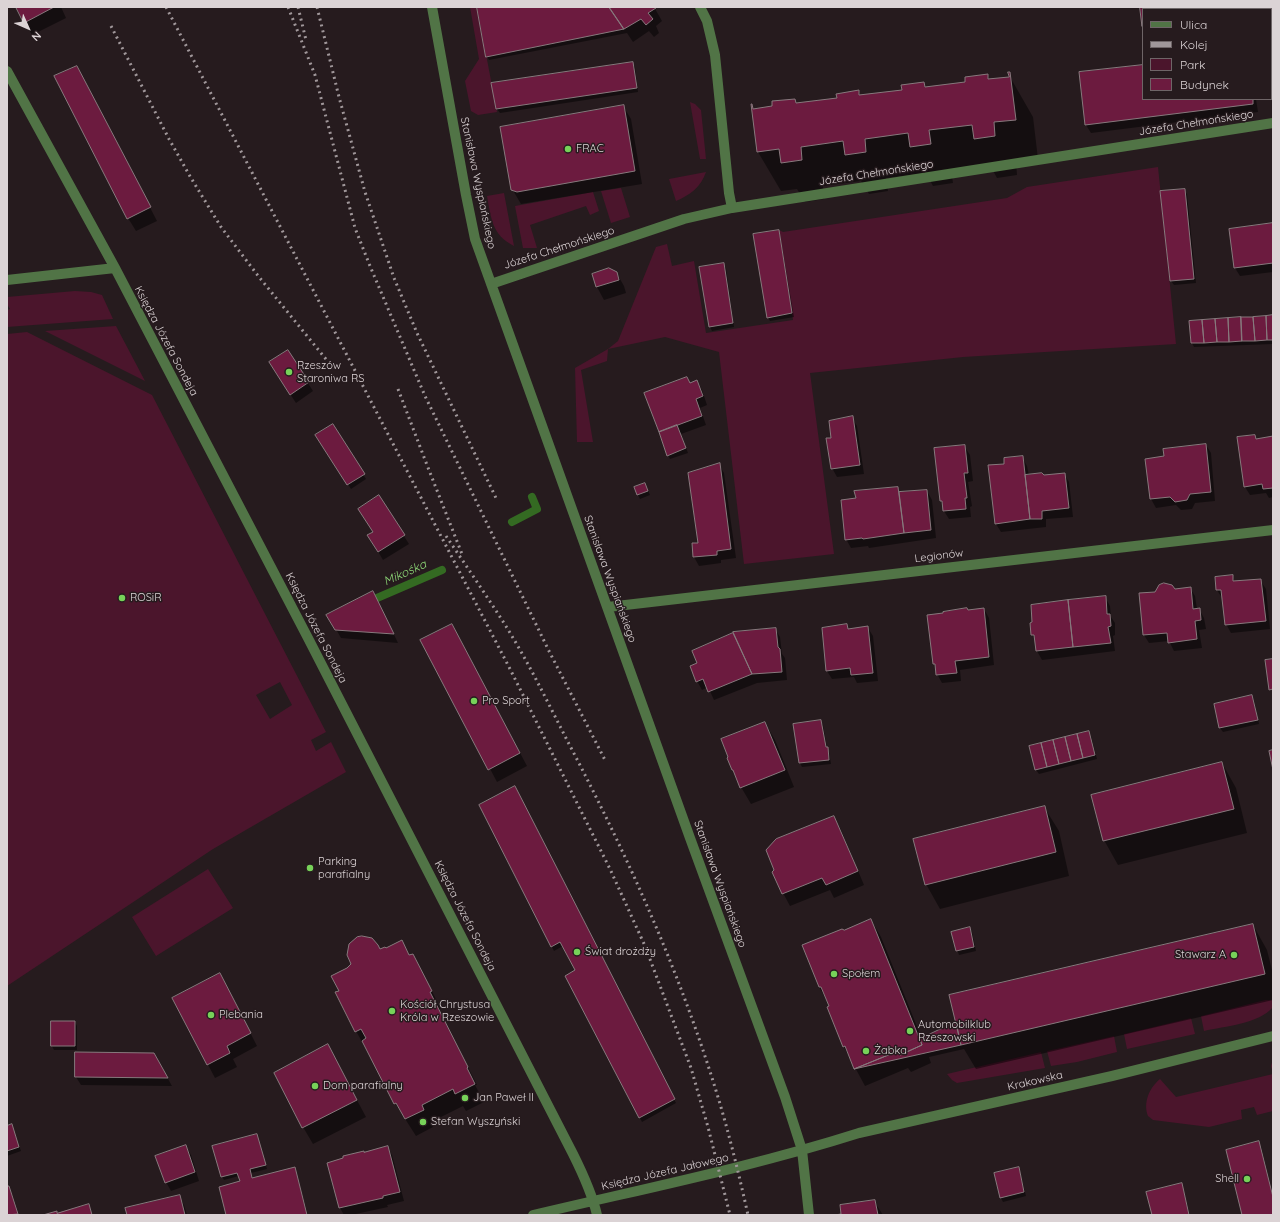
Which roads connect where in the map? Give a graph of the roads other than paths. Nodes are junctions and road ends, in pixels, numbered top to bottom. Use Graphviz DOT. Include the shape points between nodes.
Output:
graph roads {
  1 [pos="432,7"];
  2 [pos="700,7"];
  3 [pos="7,72"];
  4 [pos="1273,123"];
  5 [pos="732,208"];
  6 [pos="115,268"];
  7 [pos="7,280"];
  8 [pos="491,284"];
  9 [pos="1273,530"];
  10 [pos="608,607"];
  11 [pos="1273,1036"];
  12 [pos="802,1150"];
  13 [pos="593,1201"];
  14 [pos="533,1215"];
  15 [pos="597,1215"];
  16 [pos="809,1215"];
  1 -- 8 [label="street, Stanisława Wyspiańskiego" via="473,231"];
  2 -- 5 [label="street" via="707,21 715,55"];
  3 -- 6 [label="street, Księdza Józefa Sondeja"];
  4 -- 5 [label="street, Józefa Chełmońskiego"];
  5 -- 8 [label="street, Józefa Chełmońskiego" via="684,220"];
  6 -- 7 [label="street"];
  6 -- 13 [label="street, Księdza Józefa Sondeja" via="573,1154"];
  8 -- 10 [label="street, Stanisława Wyspiańskiego"];
  9 -- 10 [label="street, Legionów"];
  10 -- 12 [label="street, Stanisława Wyspiańskiego"];
  11 -- 12 [label="street, Krakowska" via="859,1133"];
  12 -- 13 [label="street, Księdza Józefa Jałowego"];
  12 -- 16 [label="street, Stanisława Wyspiańskiego"];
  13 -- 14 [label="street, Księdza Józefa Jałowego"];
  13 -- 15 [label="street, Księdza Józefa Sondeja"];
}
